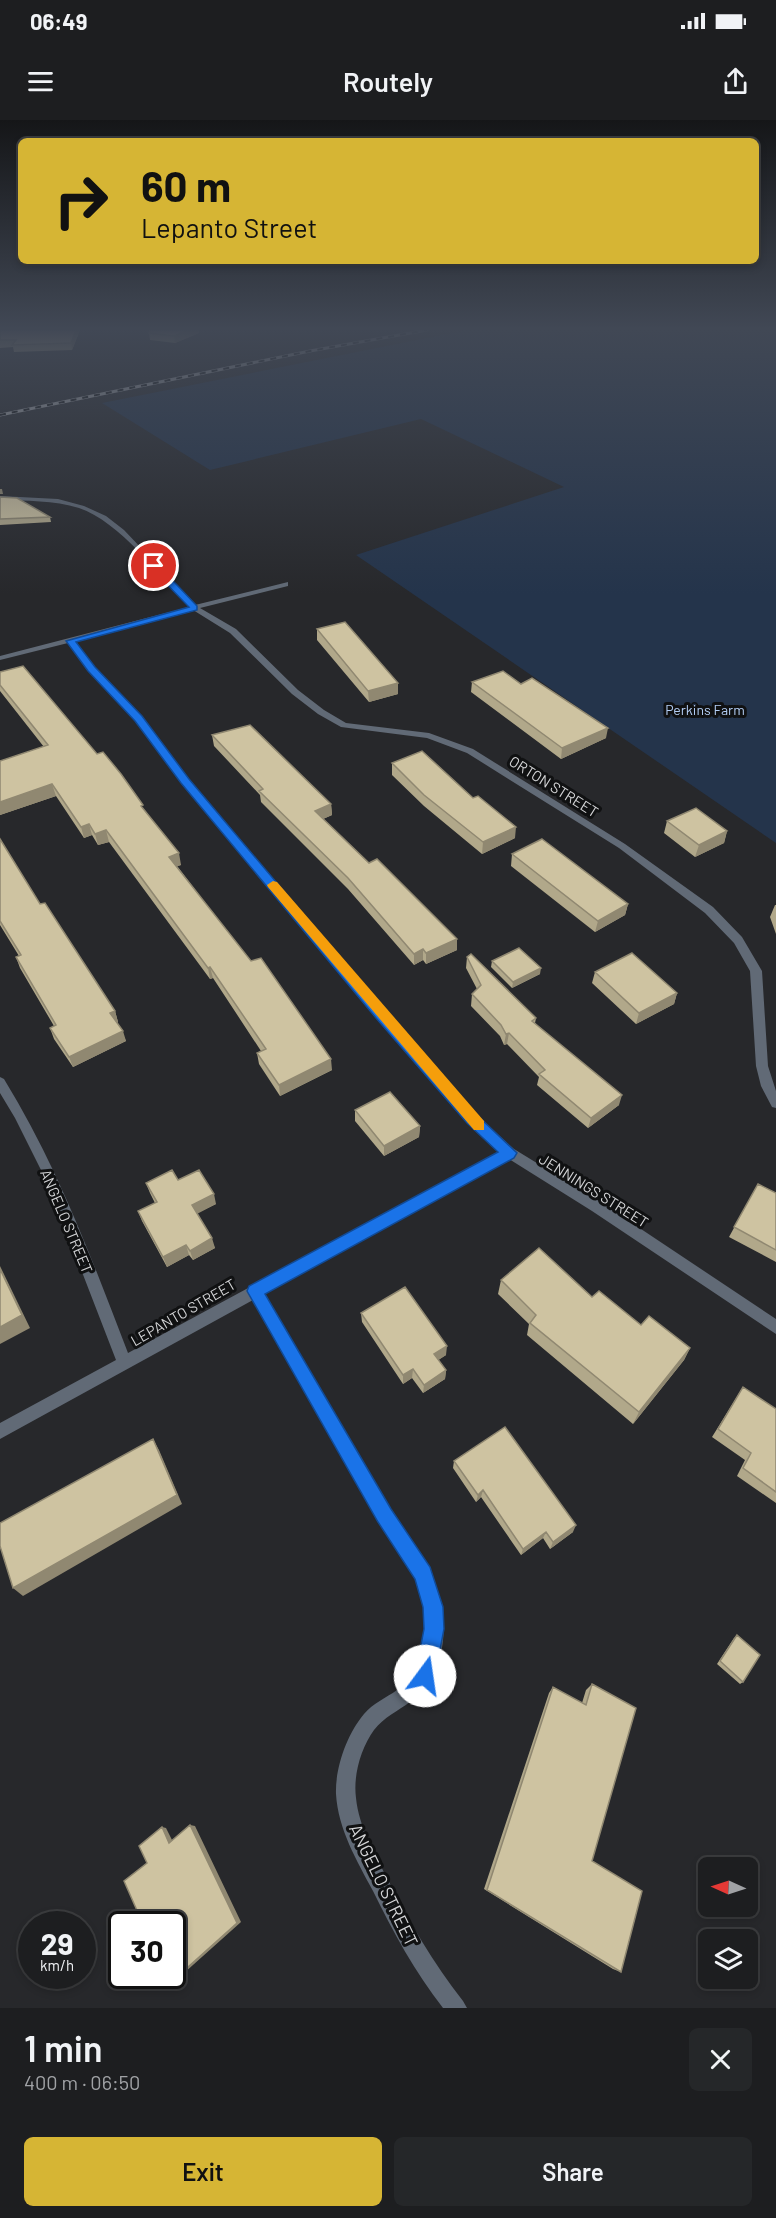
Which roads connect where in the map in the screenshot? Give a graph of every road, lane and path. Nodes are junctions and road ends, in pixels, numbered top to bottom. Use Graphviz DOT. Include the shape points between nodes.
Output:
graph roads {
  1 [pos="0,498"];
  2 [pos="285,584"];
  3 [pos="194,608"];
  4 [pos="71,641"];
  5 [pos="0,658"];
  6 [pos="0,1082"];
  7 [pos="776,1103"];
  8 [pos="509,1153"];
  9 [pos="255,1291"];
  10 [pos="776,1327"];
  11 [pos="125,1364"];
  12 [pos="0,1431"];
  13 [pos="456,2008"];
  1 -- 3 [label="street, ORTON STREET" via="58,501 104,517"];
  2 -- 3 [label="street"];
  3 -- 4 [label="street"];
  3 -- 7 [label="street, ORTON STREET" via="233,631 295,692 332,719 357,728 429,735 470,751 622,846 709,910 738,940 756,971 762,1066"];
  4 -- 5 [label="street"];
  4 -- 8 [label="street, JENNINGS STREET" via="381,1014 472,1119"];
  6 -- 11 [label="street, ANGELO STREET" via="47,1172"];
  8 -- 9 [label="street, LEPANTO STREET"];
  8 -- 10 [label="street, JENNINGS STREET"];
  9 -- 11 [label="street, LEPANTO STREET"];
  9 -- 13 [label="street, ANGELO STREET" via="384,1516 423,1574 433,1607 433,1638 425,1676 368,1723 349,1770 346,1795 353,1827 405,1934 429,1975"];
  11 -- 12 [label="street, LEPANTO STREET"];
}
